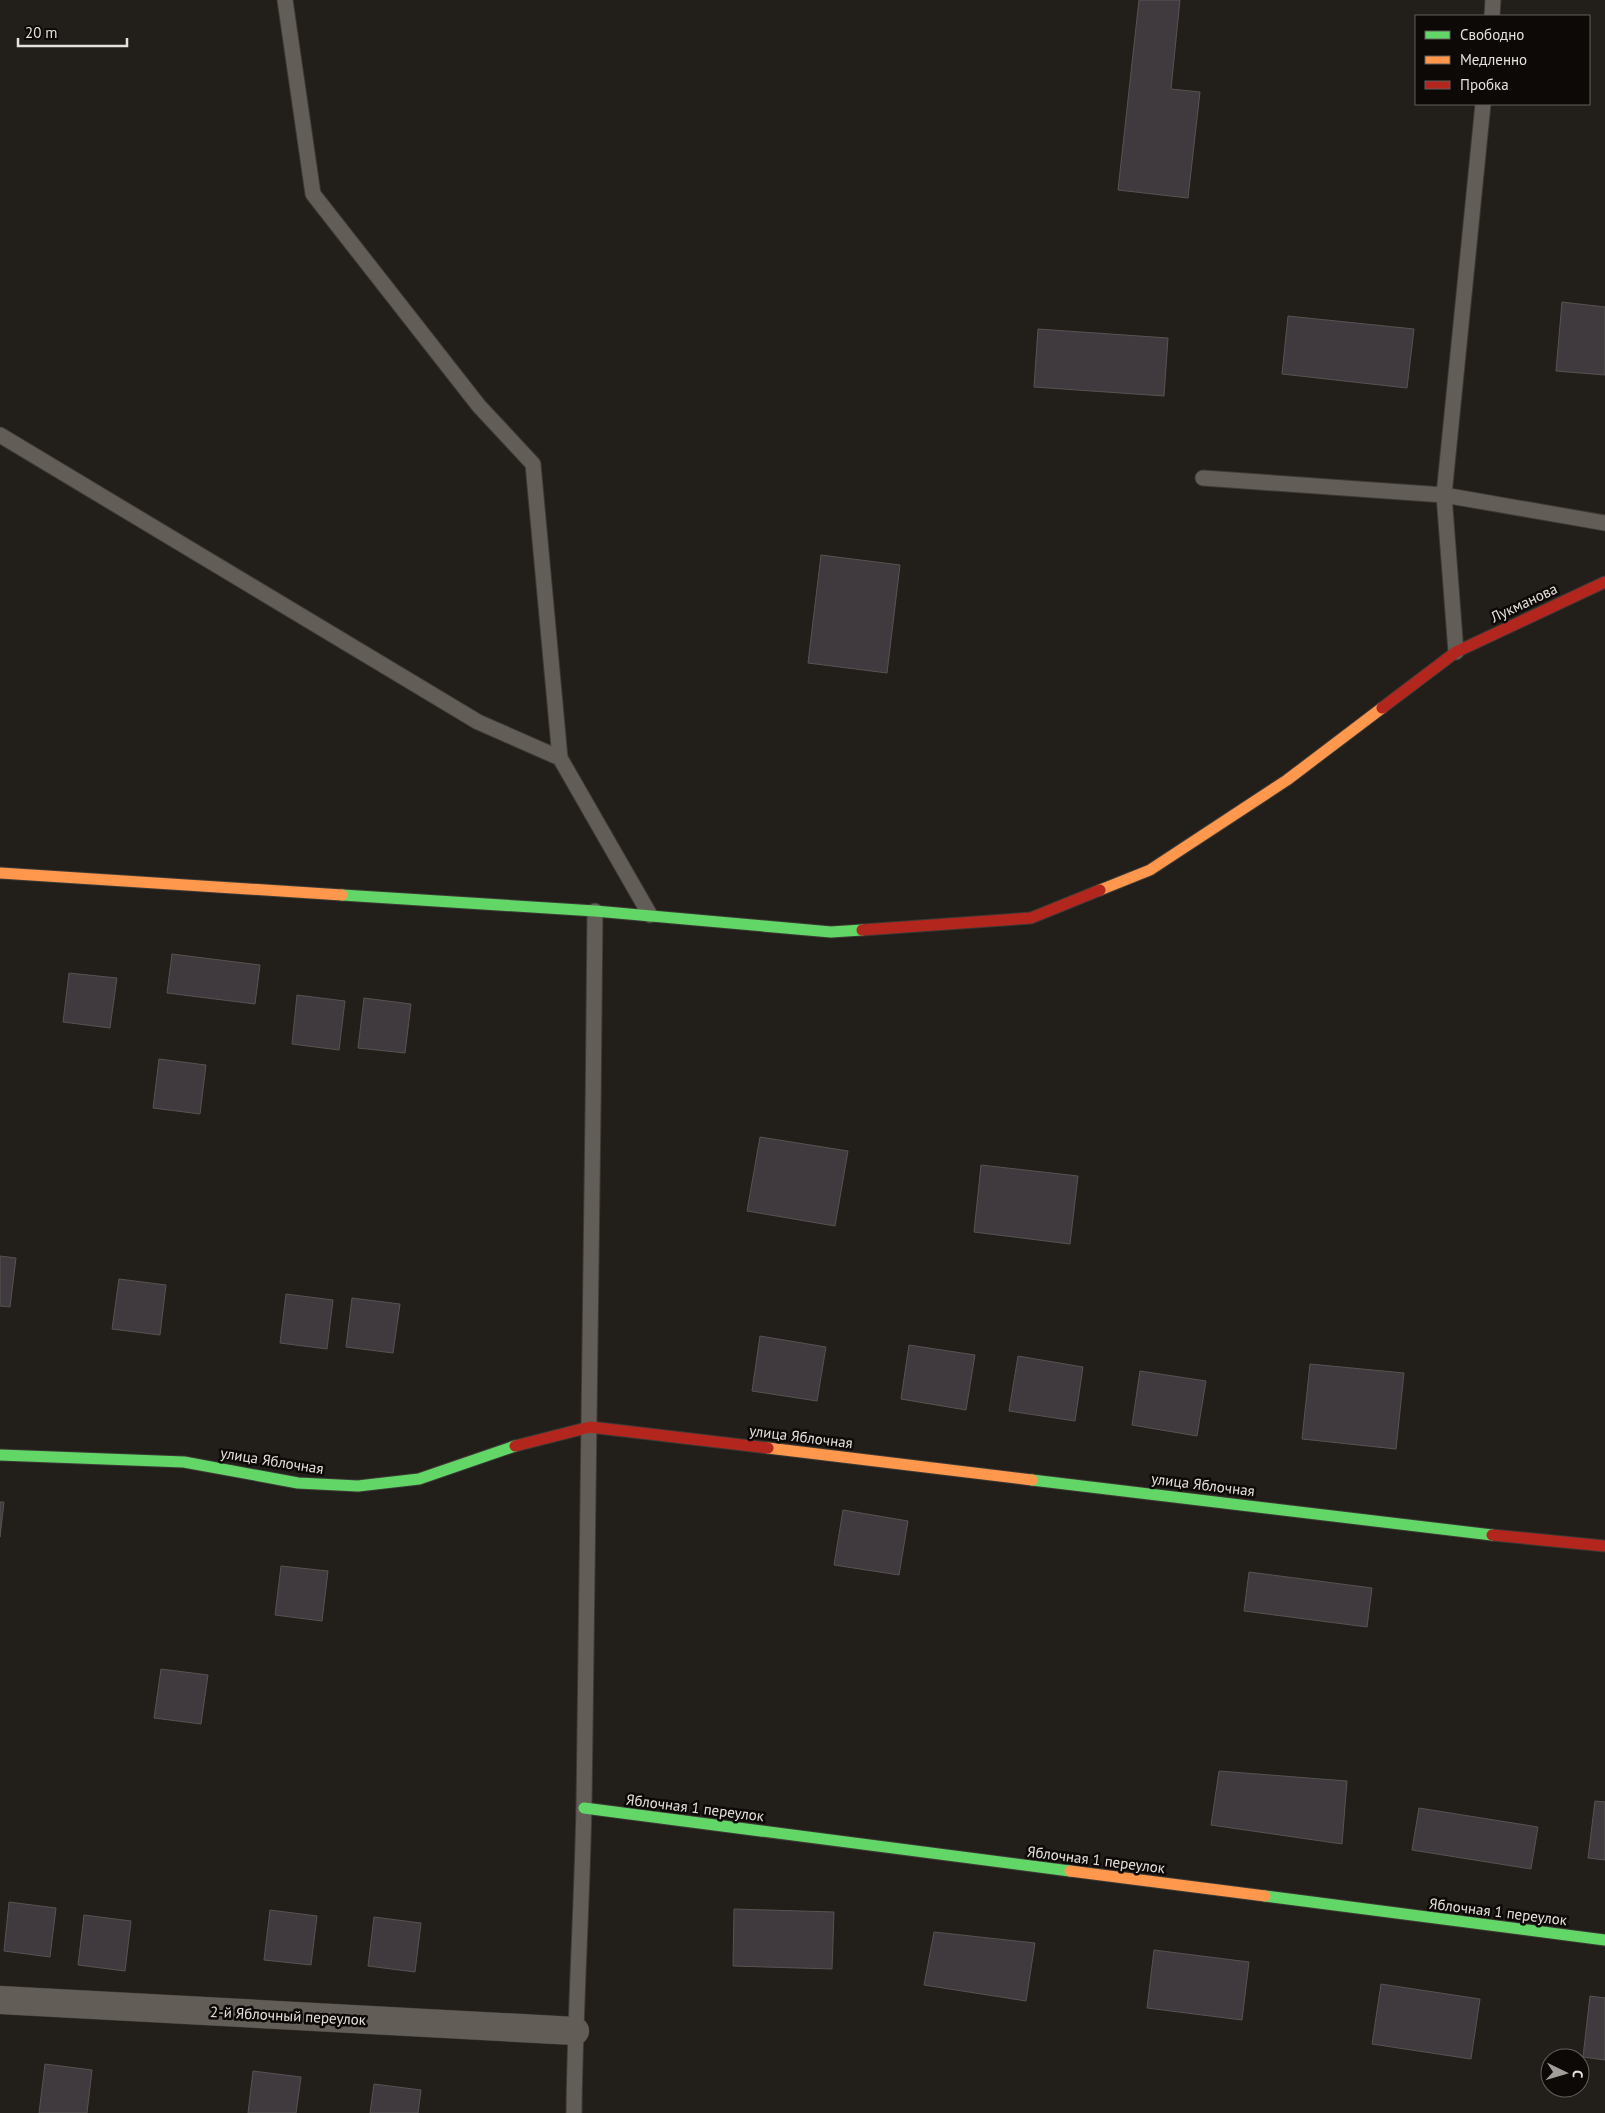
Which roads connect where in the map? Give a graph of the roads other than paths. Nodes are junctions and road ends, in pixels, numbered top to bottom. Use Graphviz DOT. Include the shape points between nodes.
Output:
graph roads {
  1 [pos="285,0"];
  2 [pos="1493,0"];
  3 [pos="1492,15"];
  4 [pos="1483,105"];
  5 [pos="0,435"];
  6 [pos="1203,478"];
  7 [pos="1444,495"];
  8 [pos="1605,523"];
  9 [pos="1605,582"];
  10 [pos="1456,652"];
  11 [pos="560,758"];
  12 [pos="0,873"];
  13 [pos="595,910"];
  14 [pos="650,915"];
  15 [pos="590,1427"];
  16 [pos="0,1455"];
  17 [pos="1605,1546"];
  18 [pos="584,1808"];
  19 [pos="1605,1940"];
  20 [pos="0,2000"];
  21 [pos="575,2031"];
  22 [pos="574,2113"];
  1 -- 11 [label="lane" via="312,194 479,406 534,464"];
  2 -- 3 [label="lane"];
  4 -- 7 [label="lane"];
  5 -- 11 [label="lane" via="478,722"];
  6 -- 7 [label="lane"];
  7 -- 8 [label="lane"];
  7 -- 10 [label="lane"];
  9 -- 10 [label="street, Лукманова"];
  10 -- 14 [label="street, Лукманова" via="1287,780 1150,870 1031,918 831,932"];
  11 -- 14 [label="lane"];
  12 -- 13 [label="street, Лукманова"];
  13 -- 14 [label="street, Лукманова"];
  13 -- 15 [label="lane"];
  15 -- 16 [label="street, улица Яблочная" via="505,1448 419,1479 358,1486 298,1483 184,1462"];
  15 -- 17 [label="street, улица Яблочная"];
  15 -- 18 [label="lane"];
  18 -- 19 [label="street, Яблочная 1 переулок"];
  18 -- 21 [label="lane"];
  20 -- 21 [label="street, 2-й Яблочный переулок"];
  21 -- 22 [label="lane"];
}
